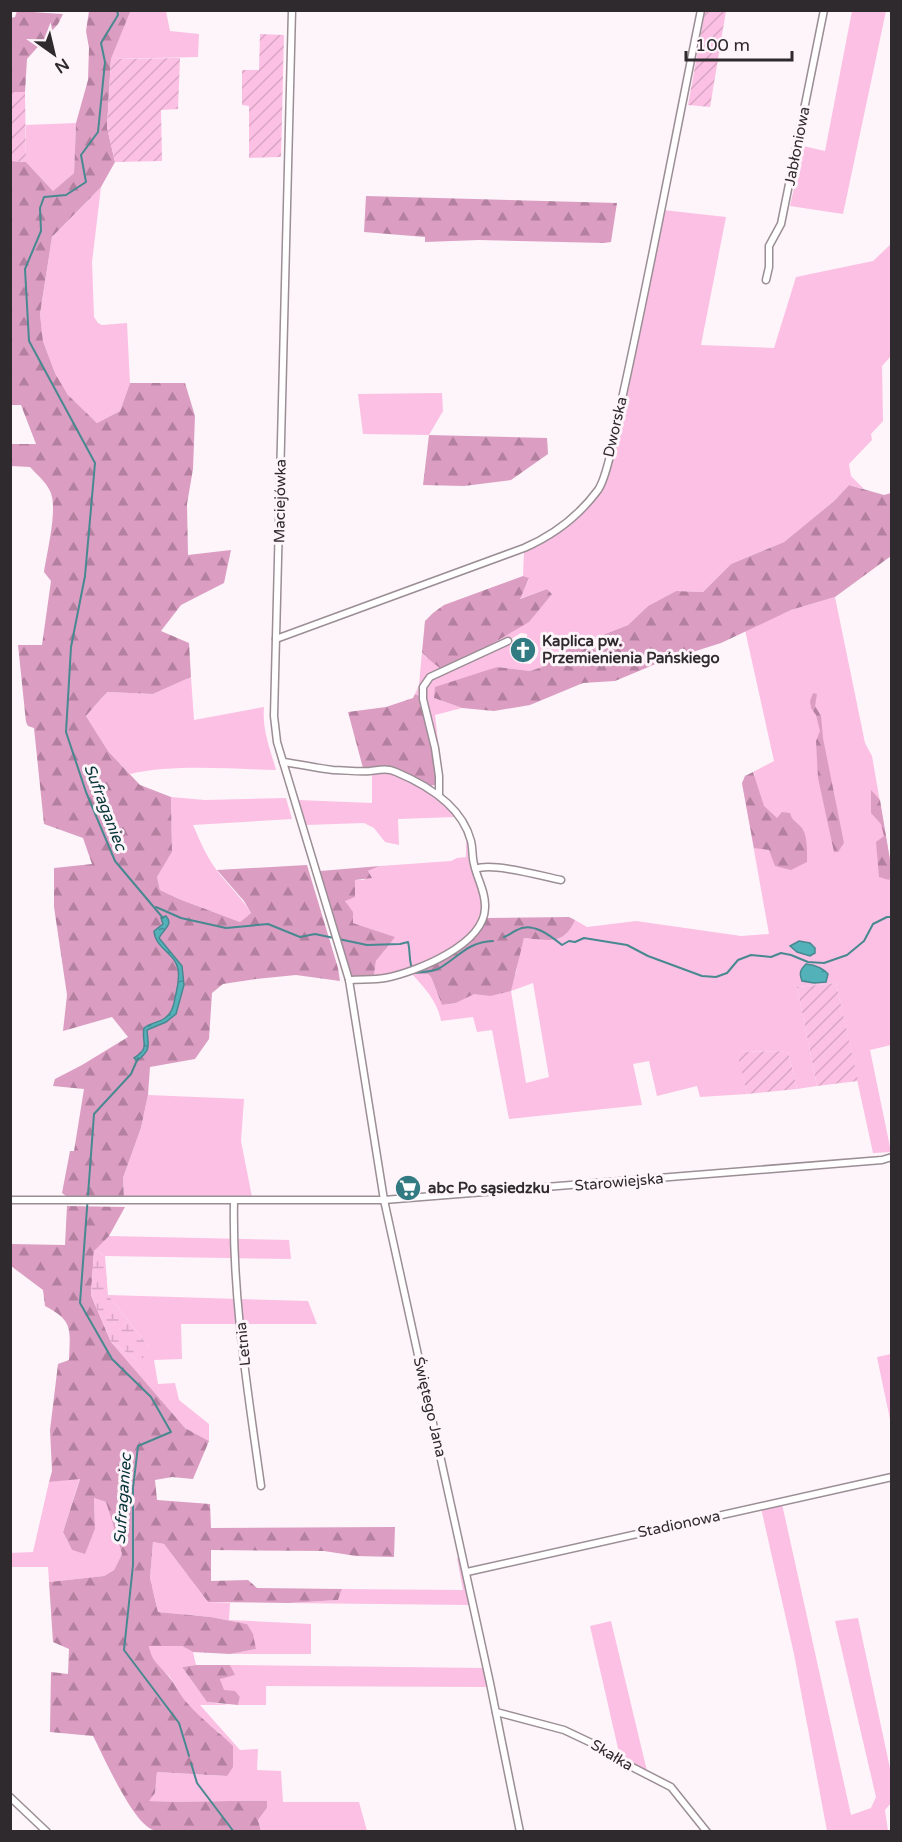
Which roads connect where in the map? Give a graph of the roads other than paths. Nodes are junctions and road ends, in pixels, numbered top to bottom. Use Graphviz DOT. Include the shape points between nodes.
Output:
graph roads {
  1 [pos="292,10"];
  2 [pos="701,10"];
  3 [pos="824,10"];
  4 [pos="766,280"];
  5 [pos="276,639"];
  6 [pos="507,641"];
  7 [pos="283,762"];
  8 [pos="439,795"];
  9 [pos="476,869"];
  10 [pos="561,880"];
  11 [pos="349,980"];
  12 [pos="891,1157"];
  13 [pos="10,1200"];
  14 [pos="384,1200"];
  15 [pos="234,1201"];
  16 [pos="891,1477"];
  17 [pos="261,1486"];
  18 [pos="467,1572"];
  19 [pos="496,1712"];
  20 [pos="10,1797"];
  21 [pos="47,1832"];
  22 [pos="520,1832"];
  23 [pos="707,1832"];
  1 -- 5 [label="street, Maciejówka"];
  2 -- 5 [label="street, Dworska" via="643,304 598,489 569,522 546,538"];
  3 -- 4 [label="street, Jabłoniowa" via="781,224 770,246"];
  5 -- 7 [label="street, Maciejówka" via="274,716"];
  6 -- 8 [label="street" via="430,677 423,687"];
  7 -- 8 [label="street" via="330,769 383,768"];
  7 -- 11 [label="street, Maciejówka"];
  8 -- 9 [label="street" via="465,828"];
  9 -- 10 [label="street" via="494,867"];
  9 -- 11 [label="street" via="485,910 469,939 412,970 384,978"];
  11 -- 14 [label="street, Świętego Jana"];
  12 -- 14 [label="street, Starowiejska"];
  13 -- 15 [label="street, Starowiejska"];
  14 -- 15 [label="street, Starowiejska"];
  14 -- 18 [label="street, Świętego Jana"];
  15 -- 17 [label="street, Letnia" via="235,1271"];
  16 -- 18 [label="street, Stadionowa"];
  18 -- 19 [label="street, Świętego Jana"];
  19 -- 22 [label="street, Świętego Jana"];
  19 -- 23 [label="street, Skałka" via="564,1730 671,1787"];
  20 -- 21 [label="street"];
}
